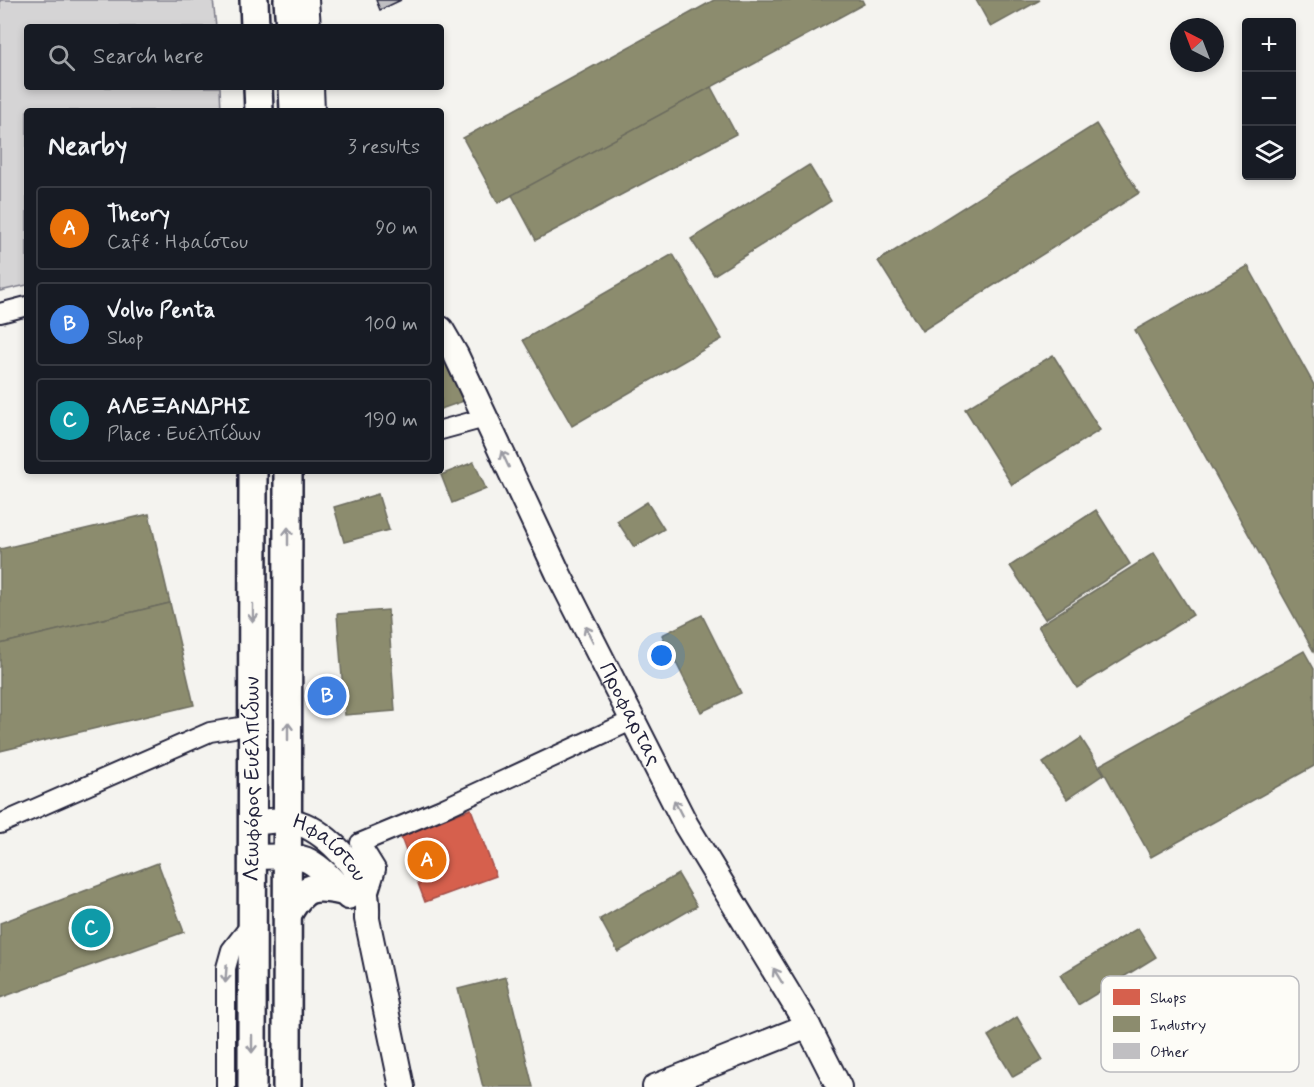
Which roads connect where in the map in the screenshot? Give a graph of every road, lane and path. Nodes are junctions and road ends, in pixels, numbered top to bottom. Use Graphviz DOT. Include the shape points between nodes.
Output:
graph roads {
  1 [pos="254,0"];
  2 [pos="288,0"];
  3 [pos="309,0"];
  4 [pos="255,24"];
  5 [pos="290,24"];
  6 [pos="311,24"];
  7 [pos="258,90"];
  8 [pos="293,90"];
  9 [pos="314,90"];
  10 [pos="259,108"];
  11 [pos="294,108"];
  12 [pos="315,108"];
  13 [pos="24,307"];
  14 [pos="0,313"];
  15 [pos="444,334"];
  16 [pos="485,418"];
  17 [pos="444,429"];
  18 [pos="253,474"];
  19 [pos="291,474"];
  20 [pos="633,720"];
  21 [pos="252,725"];
  22 [pos="288,820"];
  23 [pos="252,823"];
  24 [pos="0,824"];
  25 [pos="286,856"];
  26 [pos="252,857"];
  27 [pos="359,903"];
  28 [pos="287,915"];
  29 [pos="252,923"];
  30 [pos="808,1026"];
  31 [pos="287,1050"];
  32 [pos="226,1087"];
  33 [pos="252,1087"];
  34 [pos="287,1087"];
  35 [pos="302,1087"];
  36 [pos="402,1087"];
  37 [pos="655,1087"];
  38 [pos="838,1087"];
  1 -- 4 [label="main road"];
  2 -- 5 [label="main road"];
  3 -- 6 [label="street"];
  7 -- 10 [label="main road"];
  8 -- 11 [label="main road"];
  9 -- 12 [label="street"];
  13 -- 14 [label="street"];
  15 -- 16 [label="street, Προφαρτας"];
  16 -- 17 [label="street"];
  20 -- 16 [label="street, Προφαρτας, one-way"];
  18 -- 21 [label="main road, Λεωφόρος Ευελπίδων, one-way"];
  22 -- 19 [label="main road, Λεωφόρος Ευελπίδων, one-way"];
  20 -- 27 [label="street" via="360,843 376,869"];
  30 -- 20 [label="street, Προφαρτας, one-way" via="686,825"];
  21 -- 23 [label="main road, Λεωφόρος Ευελπίδων"];
  21 -- 24 [label="street" via="210,732"];
  22 -- 23 [label="street, Ηφαίστου"];
  22 -- 25 [label="main road, Λεωφόρος Ευελπίδων"];
  22 -- 27 [label="street, Ηφαίστου" via="310,827 348,861 364,886"];
  23 -- 26 [label="main road, Λεωφόρος Ευελπίδων"];
  25 -- 26 [label="street, Ηφαίστου"];
  25 -- 27 [label="street, Ηφαίστου" via="308,860"];
  25 -- 28 [label="main road, Λεωφόρος Ευελπίδων"];
  26 -- 29 [label="main road, Λεωφόρος Ευελπίδων"];
  27 -- 28 [label="main road" via="325,887 316,888 305,891"];
  27 -- 36 [label="street, Ηφαίστου"];
  28 -- 31 [label="main road, Λεωφόρος Ευελπίδων"];
  29 -- 32 [label="street, one-way" via="231,950 226,968"];
  29 -- 33 [label="main road, Λεωφόρος Ευελπίδων, one-way"];
  30 -- 37 [label="street"];
  30 -- 38 [label="street, Προφαρτας"];
  31 -- 34 [label="main road, Λεωφόρος Ευελπίδων"];
  31 -- 35 [label="street"];
}
